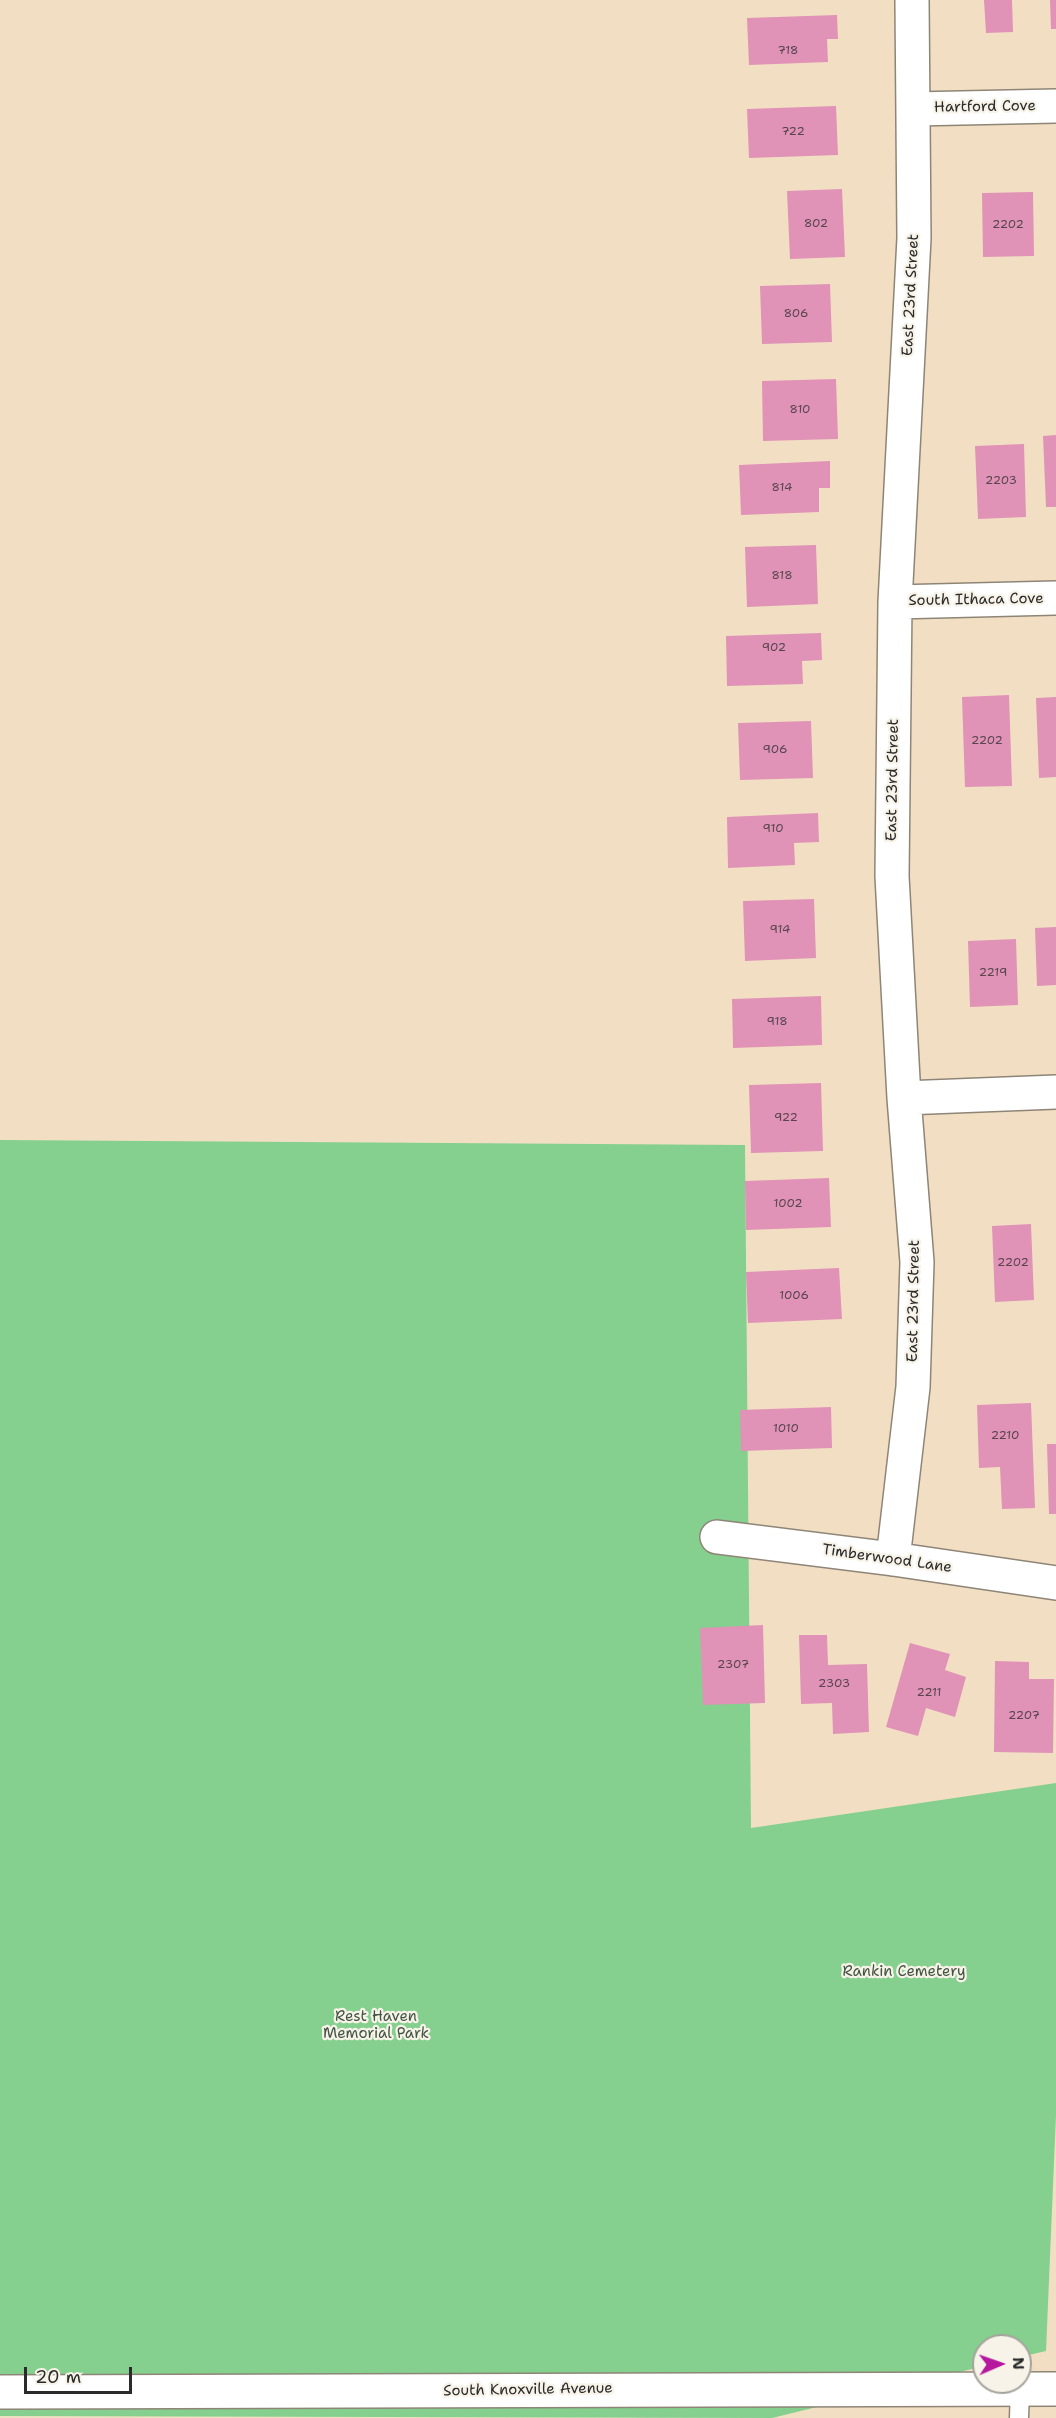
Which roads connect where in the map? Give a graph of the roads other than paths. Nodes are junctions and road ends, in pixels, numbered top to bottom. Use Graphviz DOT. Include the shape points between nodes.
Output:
graph roads {
  1 [pos="912,0"];
  2 [pos="1056,106"];
  3 [pos="914,109"];
  4 [pos="1056,598"];
  5 [pos="896,602"];
  6 [pos="1056,1092"];
  7 [pos="904,1098"];
  8 [pos="717,1537"];
  9 [pos="893,1559"];
  10 [pos="1056,1583"];
  11 [pos="1056,2389"];
  12 [pos="0,2392"];
  13 [pos="1020,2403"];
  1 -- 3 [label="street, East 23rd Street"];
  2 -- 3 [label="street, Hartford Cove"];
  3 -- 5 [label="street, East 23rd Street" via="914,238"];
  4 -- 5 [label="street, South Ithaca Cove"];
  5 -- 7 [label="street, East 23rd Street" via="892,876"];
  6 -- 7 [label="street"];
  7 -- 9 [label="street, East 23rd Street" via="917,1262 913,1387"];
  8 -- 9 [label="street, Timberwood Lane"];
  9 -- 10 [label="street, Timberwood Lane"];
  11 -- 13 [label="street, South Knoxville Avenue"];
  12 -- 13 [label="street, South Knoxville Avenue"];
}
